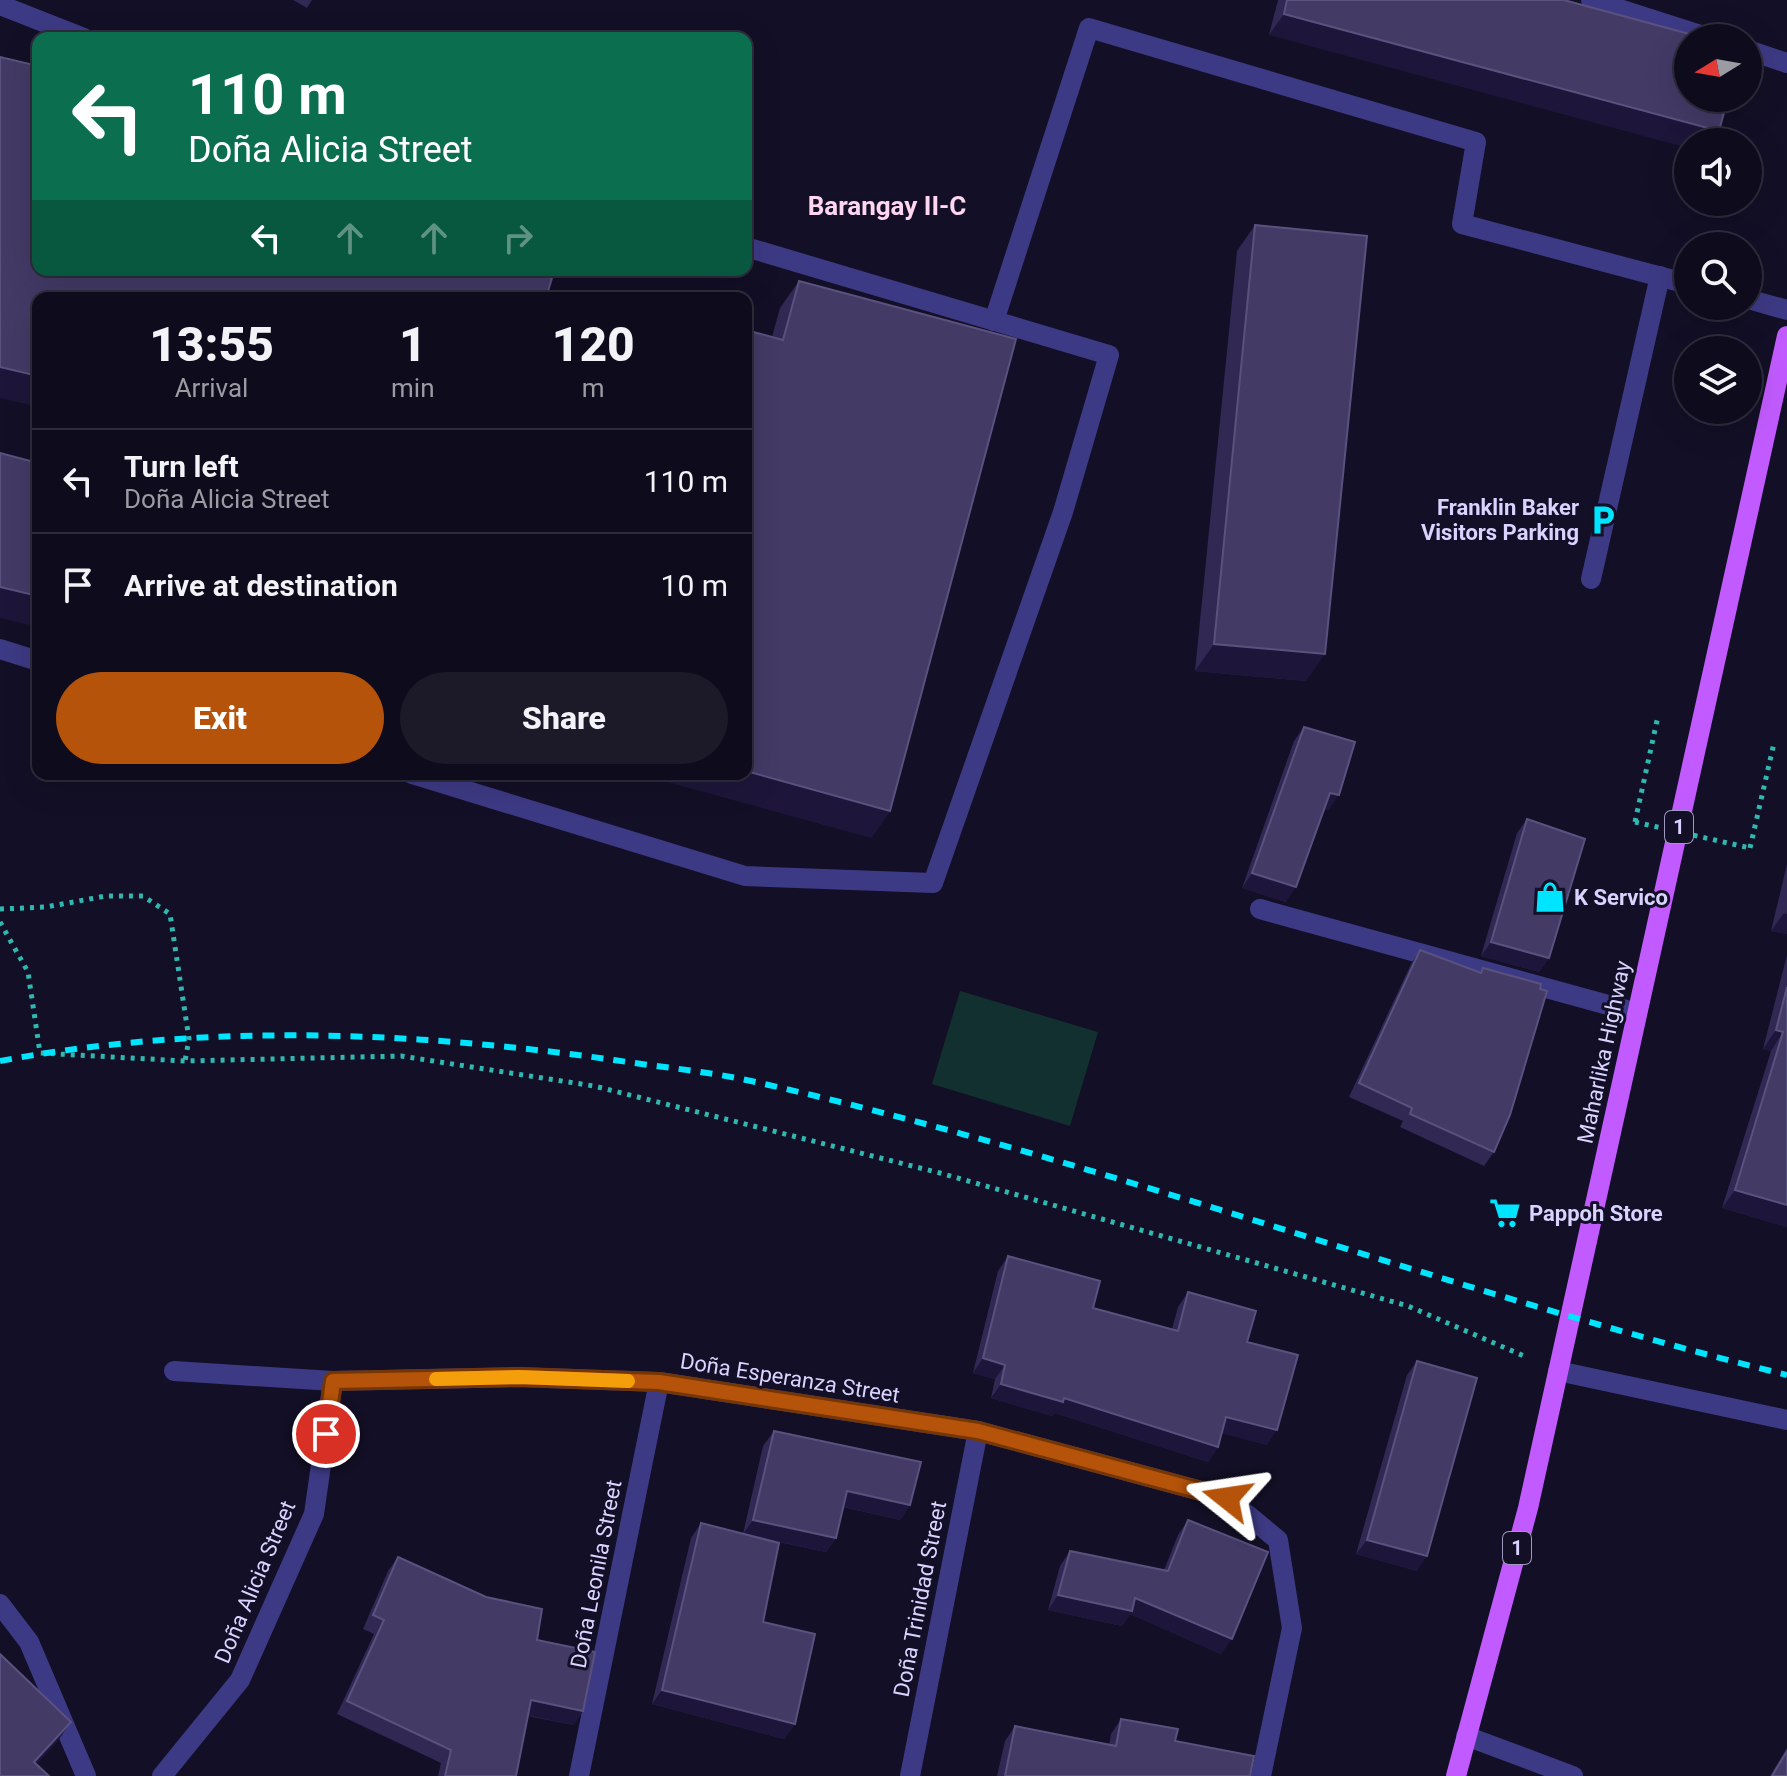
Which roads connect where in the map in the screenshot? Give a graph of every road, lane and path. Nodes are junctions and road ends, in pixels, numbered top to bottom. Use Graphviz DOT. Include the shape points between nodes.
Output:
graph roads {
  1 [pos="1591,0"];
  2 [pos="0,5"];
  3 [pos="1674,27"];
  4 [pos="69,32"];
  5 [pos="1762,55"];
  6 [pos="1787,63"];
  7 [pos="752,249"];
  8 [pos="1660,276"];
  9 [pos="1674,280"];
  10 [pos="1762,303"];
  11 [pos="1787,310"];
  12 [pos="994,321"];
  13 [pos="1787,336"];
  14 [pos="1591,579"];
  15 [pos="0,649"];
  16 [pos="32,659"];
  17 [pos="1658,716"];
  18 [pos="1774,743"];
  19 [pos="432,780"];
  20 [pos="0,909"];
  21 [pos="1260,909"];
  22 [pos="0,922"];
  23 [pos="1637,1013"];
  24 [pos="185,1061"];
  25 [pos="174,1371"];
  26 [pos="1558,1371"];
  27 [pos="333,1381"];
  28 [pos="659,1382"];
  29 [pos="1787,1420"];
  30 [pos="978,1431"];
  31 [pos="0,1604"];
  32 [pos="1466,1736"];
  33 [pos="86,1776"];
  34 [pos="162,1776"];
  35 [pos="579,1776"];
  36 [pos="910,1776"];
  37 [pos="1261,1776"];
  38 [pos="1456,1776"];
  39 [pos="1573,1776"];
  1 -- 3 [label="street"];
  2 -- 4 [label="street"];
  5 -- 6 [label="street"];
  7 -- 12 [label="street"];
  8 -- 9 [label="street"];
  8 -- 12 [label="street" via="1462,224 1476,142 1089,28"];
  8 -- 14 [label="street"];
  10 -- 11 [label="street"];
  12 -- 19 [label="street" via="1109,355 1063,512 933,883 745,876"];
  13 -- 23 [label="main road, Maharlika Highway / 1"];
  15 -- 16 [label="street"];
  17 -- 18 [label="path, bridge" via="1635,822 1750,848"];
  20 -- 24 [label="path" via="143,896 170,914 189,1039"];
  21 -- 23 [label="street"];
  22 -- 24 [label="path" via="28,972 40,1053"];
  23 -- 26 [label="main road, Maharlika Highway / 1"];
  24 -- 26 [label="path" via="401,1056 594,1086 940,1173 1408,1306"];
  25 -- 27 [label="street, Doña Esperanza Street"];
  26 -- 29 [label="street"];
  26 -- 32 [label="main road, Maharlika Highway / 1" via="1528,1508"];
  27 -- 28 [label="street, Doña Esperanza Street" via="519,1377"];
  27 -- 34 [label="street, Doña Alicia Street" via="314,1514 240,1680"];
  28 -- 30 [label="street, Doña Esperanza Street"];
  28 -- 35 [label="street, Doña Leonila Street"];
  30 -- 36 [label="street, Doña Trinidad Street"];
  30 -- 37 [label="street, Doña Esperanza Street" via="1227,1498 1278,1540 1292,1628"];
  31 -- 33 [label="street" via="29,1642"];
  32 -- 38 [label="main road, Maharlika Highway / 1"];
  32 -- 39 [label="street"];
}
